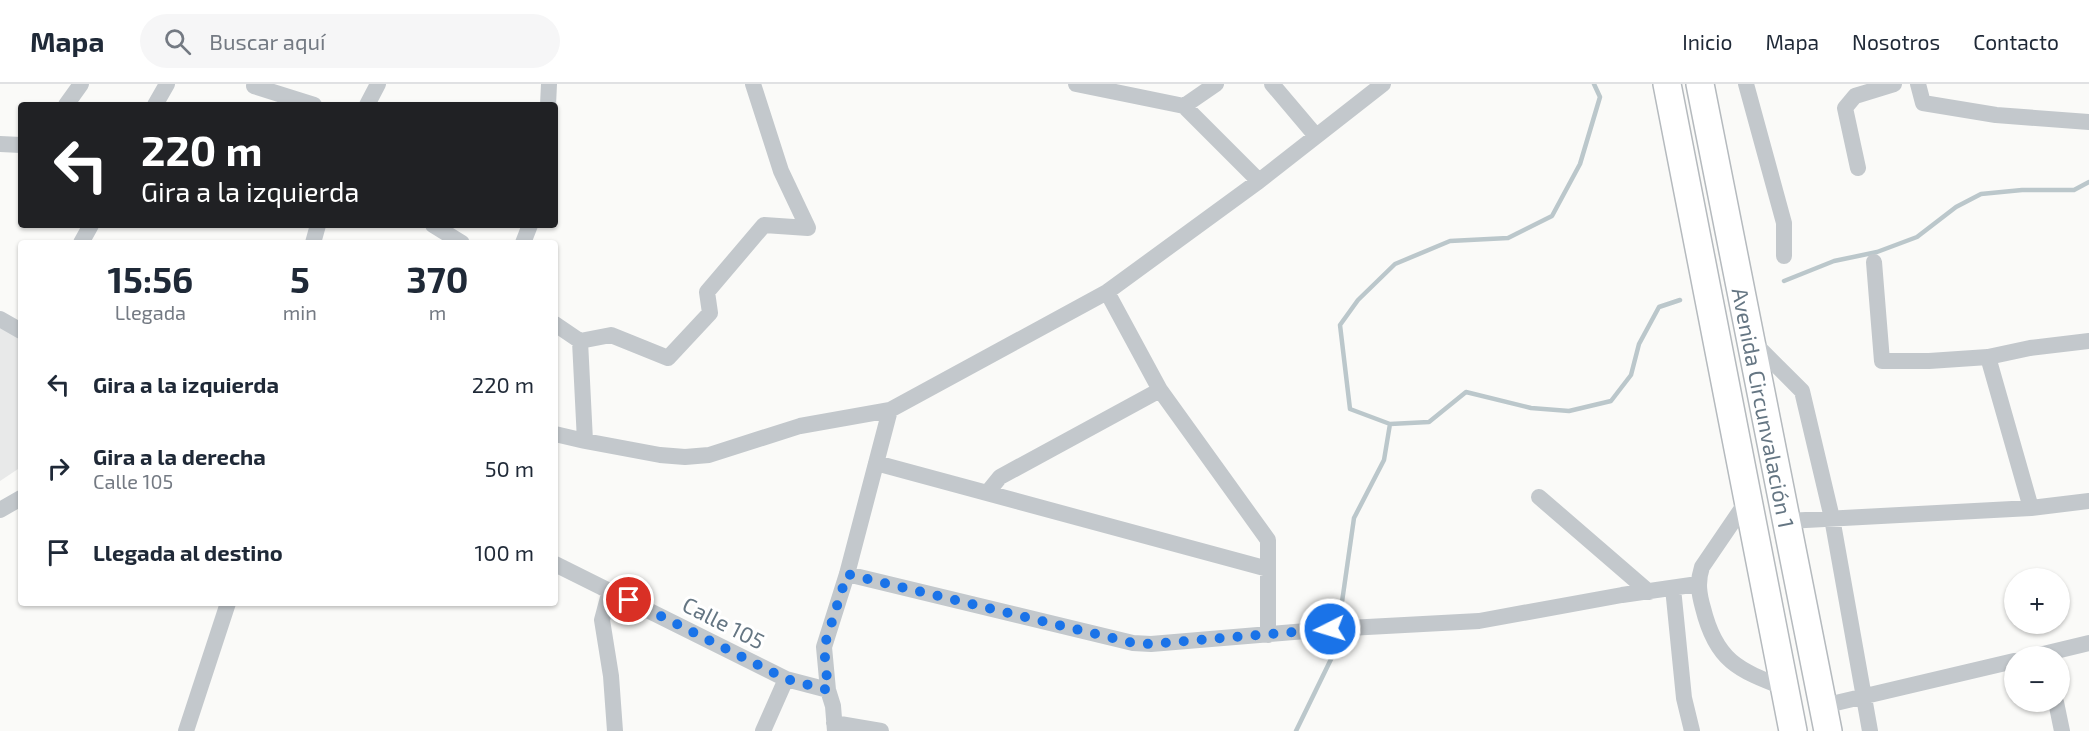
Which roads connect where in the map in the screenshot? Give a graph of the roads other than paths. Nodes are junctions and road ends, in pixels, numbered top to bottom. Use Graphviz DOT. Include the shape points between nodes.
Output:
graph roads {
  1 [pos="81,84"];
  2 [pos="167,84"];
  3 [pos="378,84"];
  4 [pos="549,84"];
  5 [pos="753,84"];
  6 [pos="1076,84"];
  7 [pos="1216,84"];
  8 [pos="1272,84"];
  9 [pos="1383,84"];
  10 [pos="1667,84"];
  11 [pos="1700,84"];
  12 [pos="1746,84"];
  13 [pos="1894,84"];
  14 [pos="1918,84"];
  15 [pos="253,85"];
  16 [pos="68,102"];
  17 [pos="157,102"];
  18 [pos="305,102"];
  19 [pos="368,102"];
  20 [pos="548,102"];
  21 [pos="1184,106"];
  22 [pos="2089,122"];
  23 [pos="1316,136"];
  24 [pos="0,144"];
  25 [pos="18,145"];
  26 [pos="1858,168"];
  27 [pos="1259,181"];
  28 [pos="438,228"];
  29 [pos="457,240"];
  30 [pos="1784,256"];
  31 [pos="1874,262"];
  32 [pos="1107,292"];
  33 [pos="0,320"];
  34 [pos="558,326"];
  35 [pos="18,329"];
  36 [pos="580,341"];
  37 [pos="1752,341"];
  38 [pos="2089,341"];
  39 [pos="1988,357"];
  40 [pos="1160,390"];
  41 [pos="891,410"];
  42 [pos="558,435"];
  43 [pos="585,441"];
  44 [pos="876,463"];
  45 [pos="987,493"];
  46 [pos="1539,497"];
  47 [pos="1749,498"];
  48 [pos="18,500"];
  49 [pos="2089,501"];
  50 [pos="2031,508"];
  51 [pos="0,510"];
  52 [pos="1832,518"];
  53 [pos="1787,521"];
  54 [pos="558,565"];
  55 [pos="1268,568"];
  56 [pos="847,574"];
  57 [pos="1698,584"];
  58 [pos="1673,588"];
  59 [pos="610,590"];
  60 [pos="1649,592"];
  61 [pos="227,606"];
  62 [pos="1268,635"];
  63 [pos="2089,643"];
  64 [pos="2070,648"];
  65 [pos="2004,663"];
  66 [pos="786,679"];
  67 [pos="1785,688"];
  68 [pos="1864,696"];
  69 [pos="2058,712"];
  70 [pos="832,713"];
  71 [pos="1826,719"];
  72 [pos="186,731"];
  73 [pos="615,731"];
  74 [pos="763,731"];
  75 [pos="881,731"];
  76 [pos="1692,731"];
  77 [pos="1793,731"];
  78 [pos="1870,731"];
  79 [pos="2062,731"];
  1 -- 16 [label="street"];
  2 -- 17 [label="street"];
  3 -- 19 [label="street"];
  4 -- 20 [label="street"];
  5 -- 36 [label="street" via="781,171 808,228 764,225 707,292 710,313 668,358 611,335"];
  6 -- 21 [label="street"];
  7 -- 21 [label="street"];
  8 -- 23 [label="street"];
  9 -- 23 [label="street"];
  10 -- 47 [label="main road, Avenida Circunvalación 1"];
  11 -- 37 [label="main road, Avenida Circunvalación 1"];
  12 -- 30 [label="street" via="1784,223"];
  13 -- 26 [label="street" via="1855,96 1845,108"];
  14 -- 22 [label="street" via="1923,103 1996,115"];
  15 -- 18 [label="street"];
  21 -- 27 [label="street"];
  23 -- 27 [label="street"];
  24 -- 25 [label="street"];
  27 -- 32 [label="street"];
  28 -- 29 [label="street"];
  31 -- 39 [label="street" via="1882,362"];
  32 -- 40 [label="street"];
  32 -- 41 [label="street"];
  33 -- 35 [label="street"];
  34 -- 36 [label="street"];
  36 -- 43 [label="street"];
  37 -- 52 [label="street" via="1802,391"];
  37 -- 53 [label="main road, Avenida Circunvalación 1"];
  38 -- 39 [label="street"];
  39 -- 50 [label="street"];
  40 -- 45 [label="street" via="1000,477"];
  40 -- 55 [label="street" via="1268,540"];
  41 -- 43 [label="street" via="800,426 710,455 660,455"];
  41 -- 44 [label="street"];
  42 -- 43 [label="street"];
  44 -- 45 [label="street"];
  44 -- 56 [label="street"];
  45 -- 55 [label="street"];
  46 -- 60 [label="street"];
  47 -- 57 [label="street" via="1702,567"];
  47 -- 67 [label="main road, Avenida Circunvalación 1"];
  48 -- 51 [label="street"];
  49 -- 50 [label="street"];
  50 -- 52 [label="street"];
  52 -- 53 [label="street"];
  52 -- 68 [label="street"];
  53 -- 71 [label="main road, Avenida Circunvalación 1"];
  54 -- 59 [label="street, Calle 105"];
  55 -- 62 [label="street"];
  56 -- 62 [label="street" via="1133,643"];
  56 -- 70 [label="street" via="824,647"];
  57 -- 58 [label="street"];
  57 -- 67 [label="street" via="1712,636 1723,654 1751,675"];
  58 -- 60 [label="street"];
  58 -- 76 [label="street" via="1684,698"];
  59 -- 66 [label="street, Calle 105"];
  59 -- 73 [label="street" via="602,620"];
  60 -- 62 [label="street" via="1479,621"];
  61 -- 72 [label="street"];
  63 -- 64 [label="street"];
  65 -- 68 [label="street"];
  66 -- 70 [label="street, Calle 105"];
  66 -- 74 [label="street"];
  67 -- 77 [label="main road, Avenida Circunvalación 1"];
  68 -- 71 [label="street"];
  68 -- 78 [label="street"];
  69 -- 79 [label="street"];
  70 -- 75 [label="street, Calle 105"];
}
